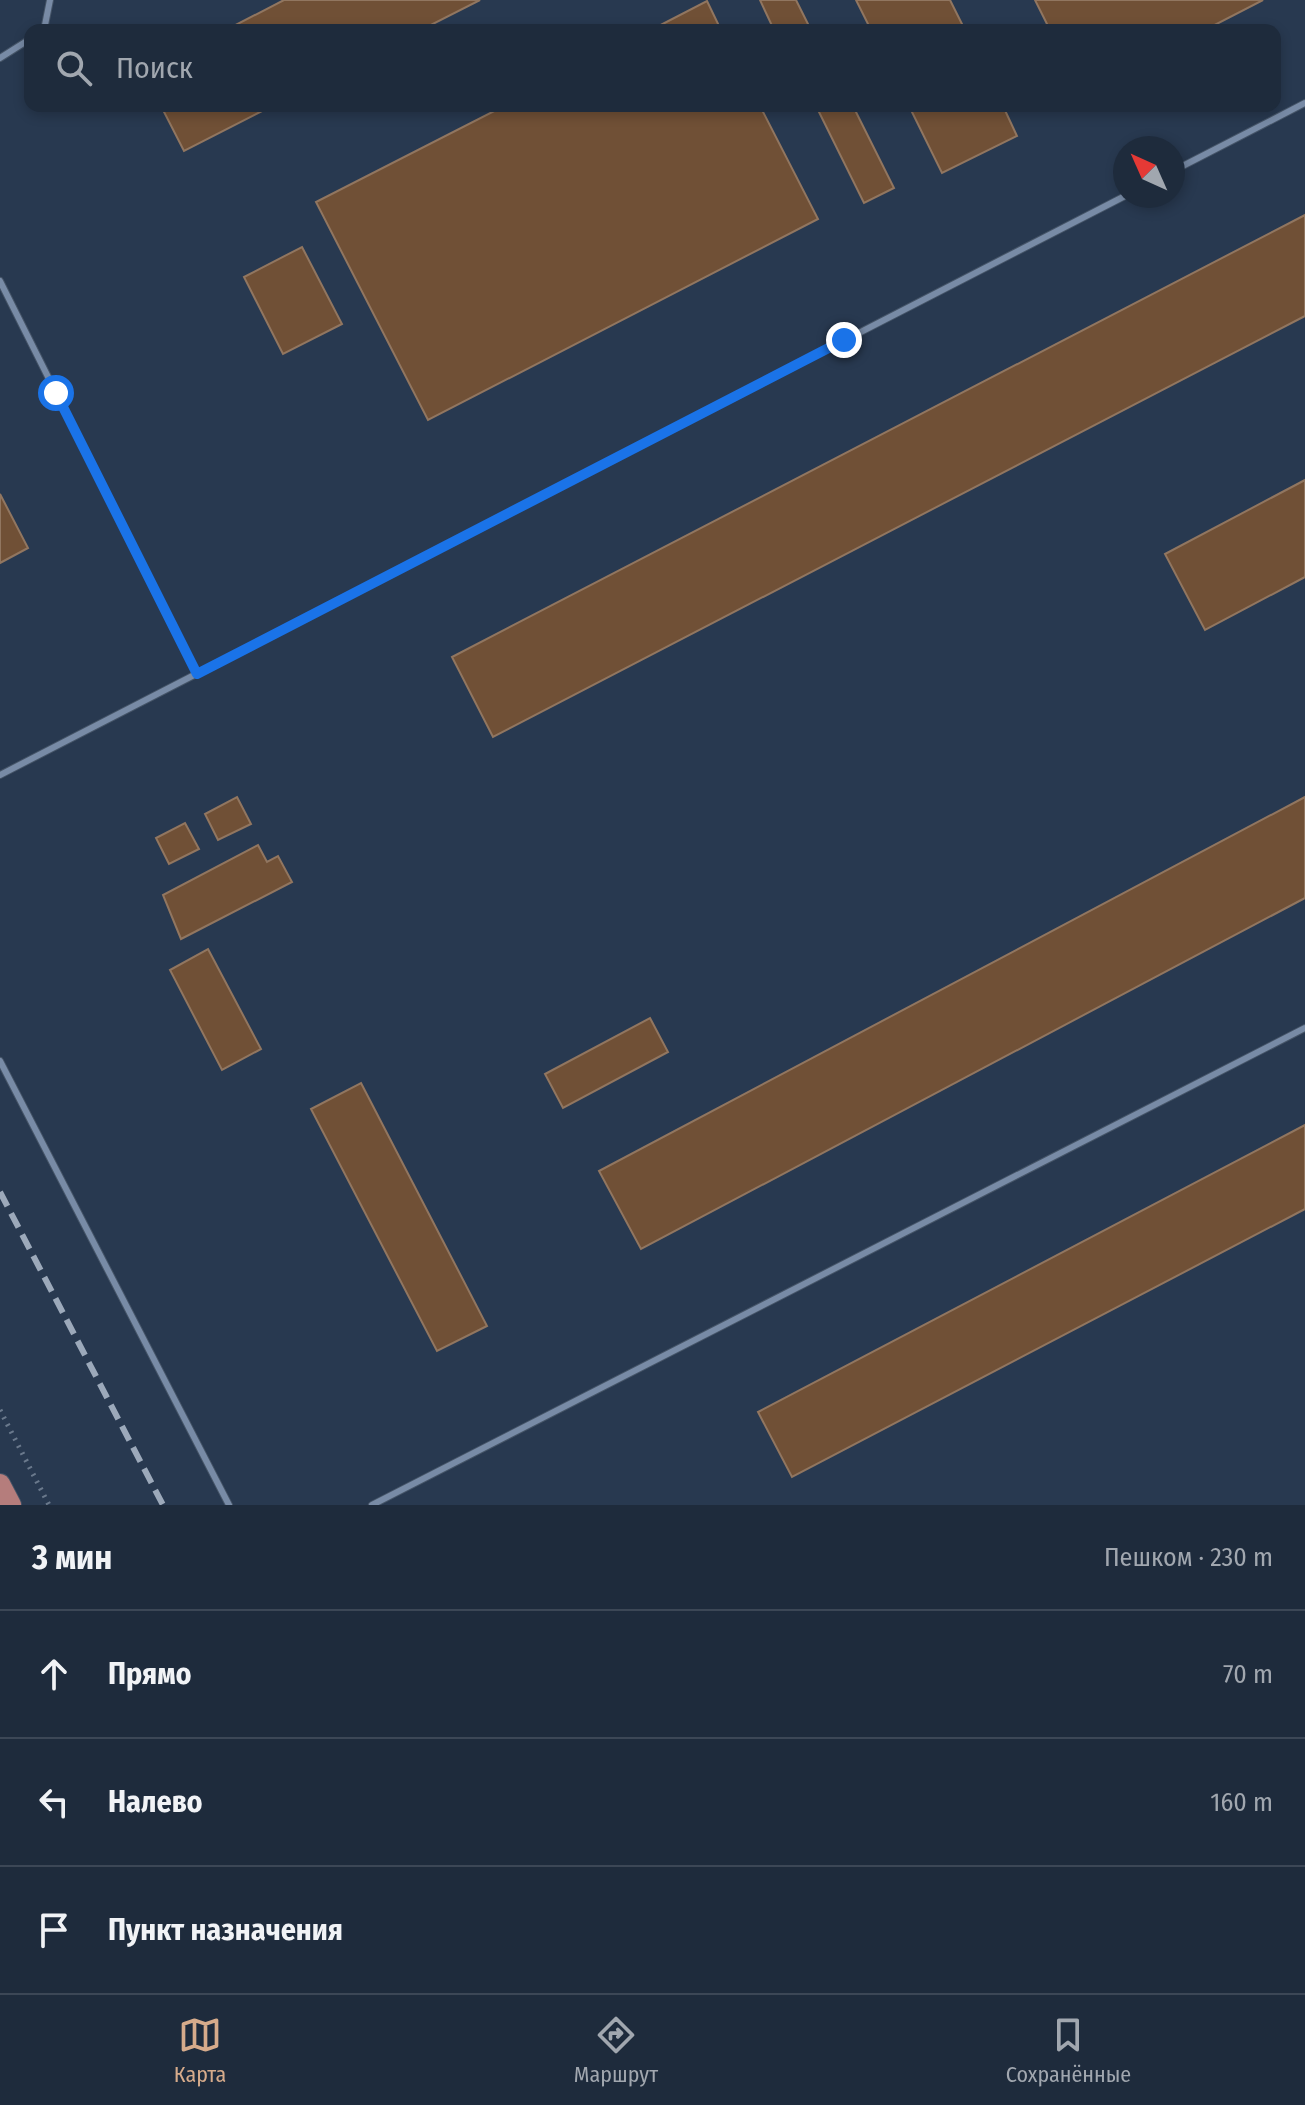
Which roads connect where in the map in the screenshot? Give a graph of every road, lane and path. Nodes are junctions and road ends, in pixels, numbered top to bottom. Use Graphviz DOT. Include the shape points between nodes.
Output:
graph roads {
  1 [pos="50,0"];
  2 [pos="45,24"];
  3 [pos="24,43"];
  4 [pos="0,58"];
  5 [pos="1305,103"];
  6 [pos="1185,165"];
  7 [pos="1113,202"];
  8 [pos="0,281"];
  9 [pos="197,674"];
  10 [pos="0,775"];
  11 [pos="1305,1028"];
  12 [pos="0,1061"];
  13 [pos="0,1410"];
  14 [pos="0,1484"];
  15 [pos="11,1505"];
  16 [pos="49,1505"];
  17 [pos="229,1505"];
  18 [pos="372,1505"];
  1 -- 2 [label="lane"];
  3 -- 4 [label="lane"];
  5 -- 6 [label="lane"];
  7 -- 9 [label="lane"];
  8 -- 9 [label="lane"];
  9 -- 10 [label="lane"];
  11 -- 18 [label="lane"];
  12 -- 17 [label="lane"];
  13 -- 16 [label="path"];
  14 -- 15 [label="main road"];
}
